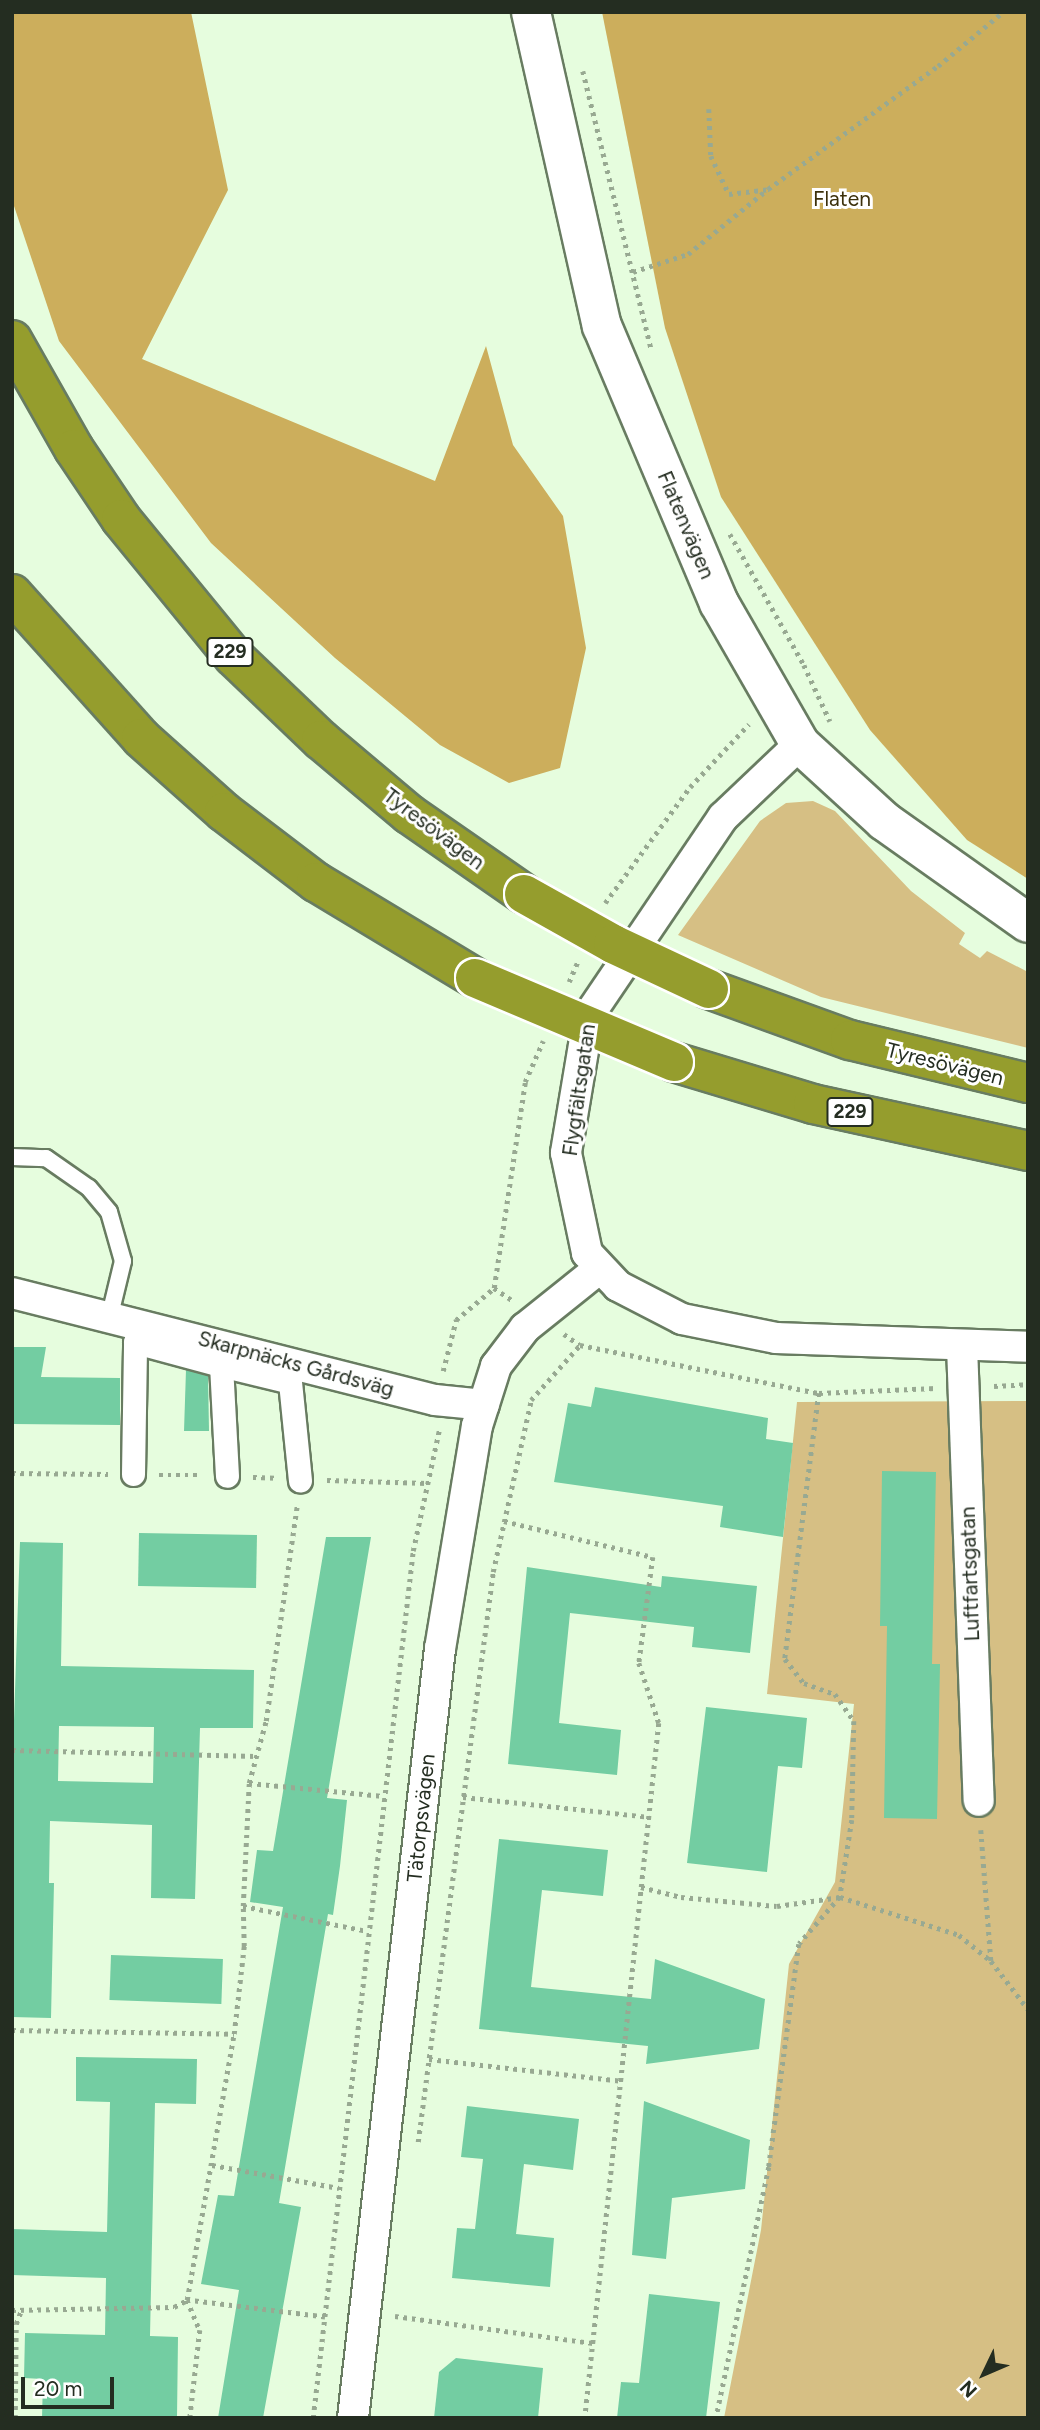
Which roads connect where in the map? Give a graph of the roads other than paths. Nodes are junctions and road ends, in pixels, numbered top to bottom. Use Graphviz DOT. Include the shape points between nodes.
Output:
graph roads {
  1 [pos="531,12"];
  2 [pos="12,340"];
  3 [pos="12,594"];
  4 [pos="800,744"];
  5 [pos="1028,923"];
  6 [pos="1028,1083"];
  7 [pos="1028,1151"];
  8 [pos="12,1157"];
  9 [pos="600,1268"];
  10 [pos="12,1293"];
  11 [pos="109,1319"];
  12 [pos="961,1346"];
  13 [pos="1028,1347"];
  14 [pos="220,1366"];
  15 [pos="484,1405"];
  16 [pos="133,1474"];
  17 [pos="227,1476"];
  18 [pos="300,1479"];
  19 [pos="979,1801"];
  20 [pos="353,2418"];
  1 -- 4 [label="street, Flatenvägen" via="602,326 719,603"];
  2 -- 6 [label="highway, Tyresövägen / 229, bridge" via="74,449 121,519 234,657 321,740 409,814 524,894 613,944 709,989 850,1040"];
  3 -- 7 [label="highway, 229, bridge" via="141,738 224,812 316,882 475,978 674,1062 813,1104"];
  4 -- 5 [label="street, Flatenvägen" via="884,821"];
  4 -- 9 [label="street, Flygfältsgatan" via="723,817 589,1015 566,1153 587,1253"];
  8 -- 11 [label="lane" via="46,1158 89,1188 109,1212 123,1261"];
  9 -- 12 [label="street, Flygfältsgatan" via="618,1286 682,1319 776,1338"];
  9 -- 15 [label="street, Tätorpsvägen" via="525,1328 496,1366"];
  10 -- 11 [label="street, Skarpnäcks Gårdsväg"];
  11 -- 15 [label="street, Skarpnäcks Gårdsväg" via="218,1342 435,1400"];
  12 -- 13 [label="street, Flygfältsgatan"];
  12 -- 19 [label="street, Luftfartsgatan"];
  14 -- 16 [label="street" via="135,1342"];
  14 -- 17 [label="street"];
  14 -- 18 [label="street" via="290,1382"];
  15 -- 20 [label="street, Tätorpsvägen" via="440,1649"];
}
